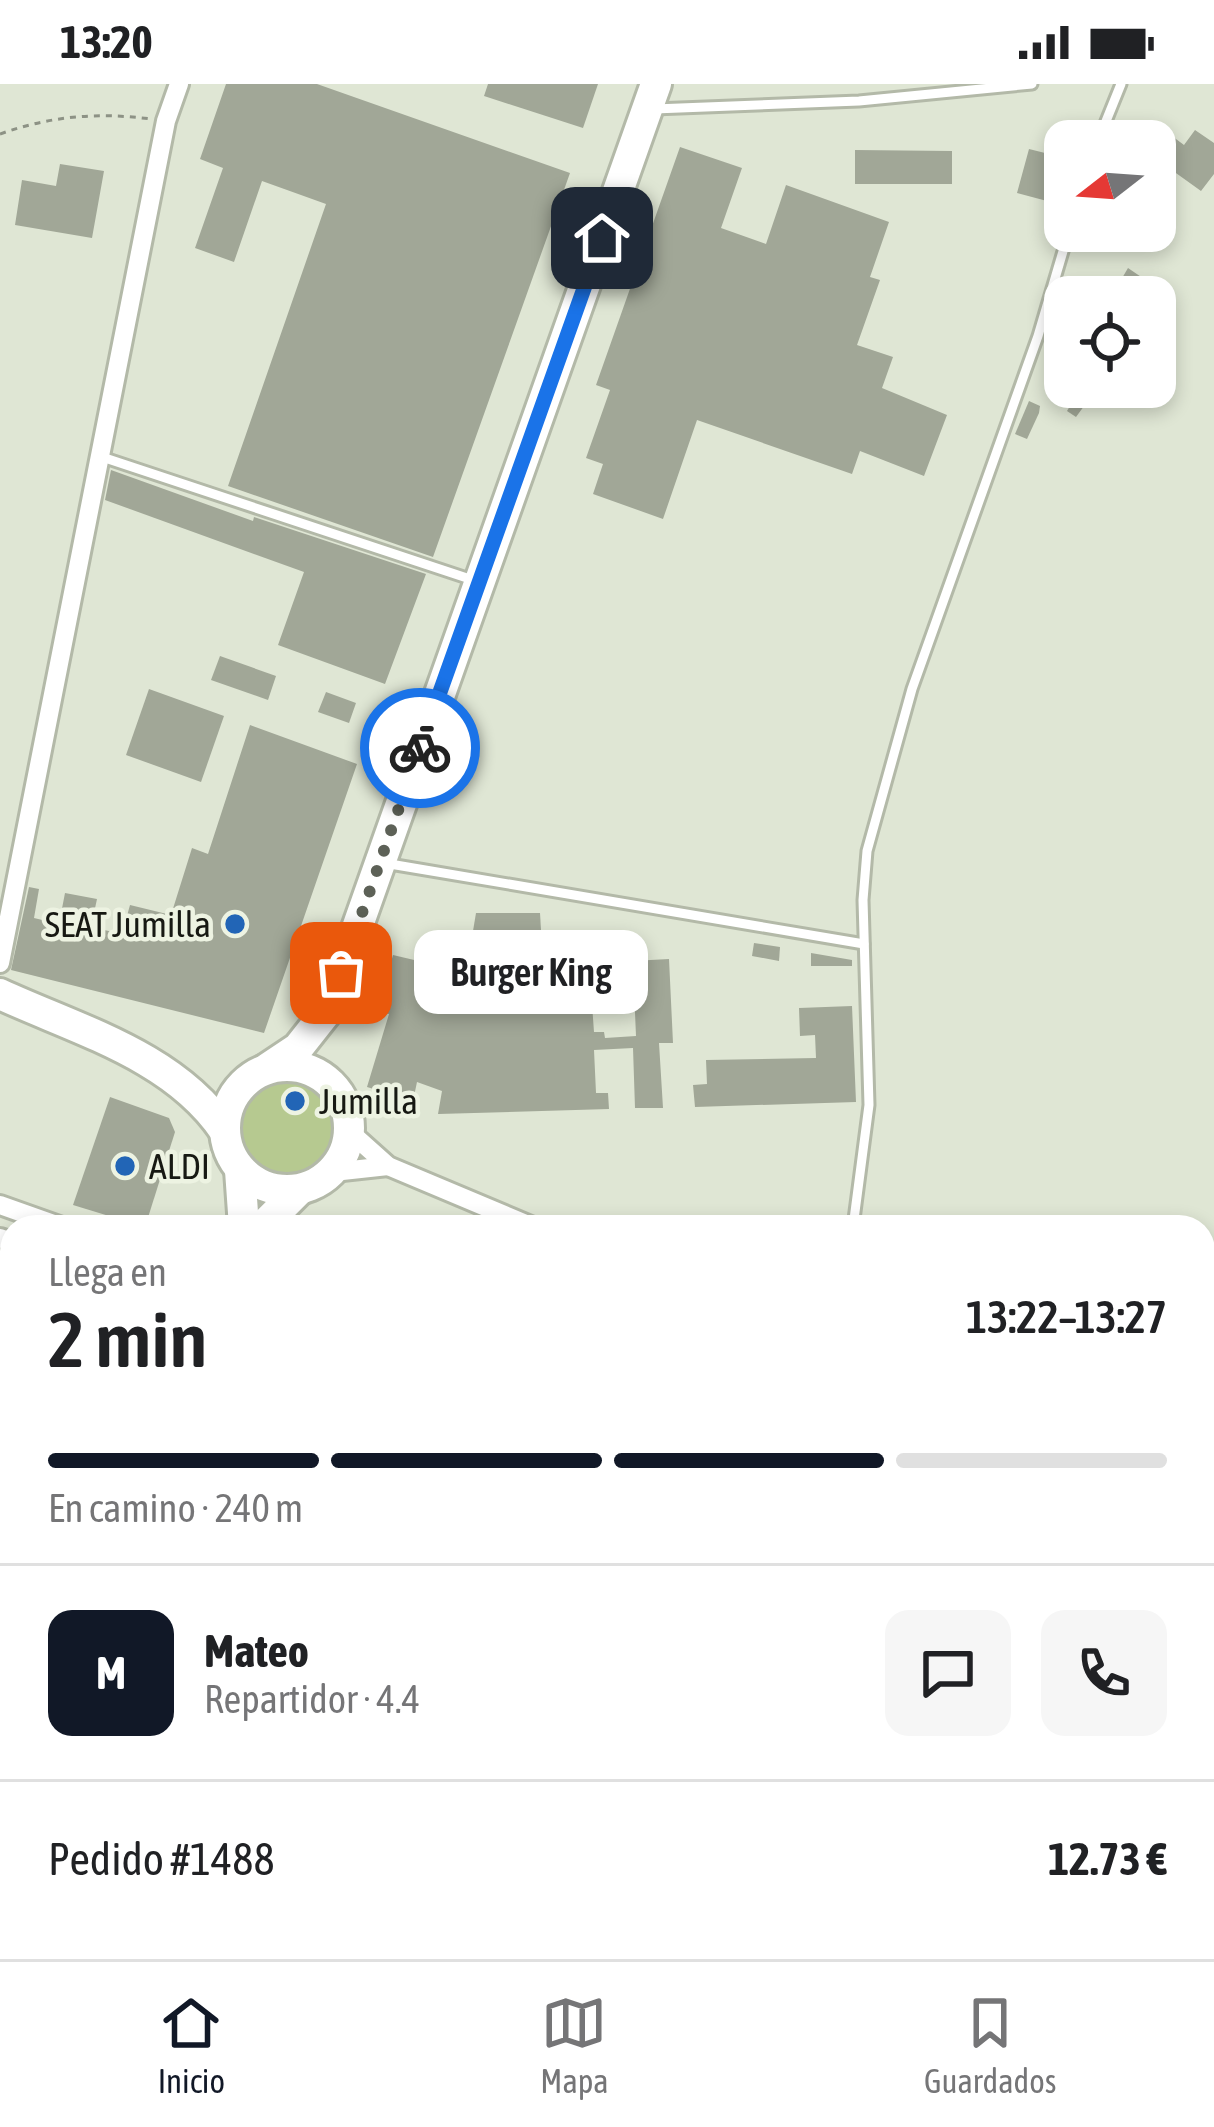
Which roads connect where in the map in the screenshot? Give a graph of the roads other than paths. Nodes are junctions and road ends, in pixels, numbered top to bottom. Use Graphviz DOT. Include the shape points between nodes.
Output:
graph roads {
  1 [pos="179,84"];
  2 [pos="1032,84"];
  3 [pos="1121,84"];
  4 [pos="651,96"];
  5 [pos="1106,120"];
  6 [pos="1063,252"];
  7 [pos="99,456"];
  8 [pos="479,583"];
  9 [pos="379,862"];
  10 [pos="864,944"];
  11 [pos="0,963"];
  12 [pos="0,994"];
  13 [pos="328,1010"];
  14 [pos="165,1070"];
  15 [pos="260,1072"];
  16 [pos="342,1098"];
  17 [pos="224,1130"];
  18 [pos="350,1132"];
  19 [pos="388,1166"];
  20 [pos="240,1170"];
  21 [pos="333,1172"];
  22 [pos="299,1190"];
  23 [pos="243,1215"];
  24 [pos="274,1215"];
  25 [pos="504,1215"];
  26 [pos="855,1215"];
  1 -- 7 [label="street"];
  2 -- 4 [label="lane" via="859,101"];
  3 -- 5 [label="lane"];
  4 -- 8 [label="main road"];
  6 -- 10 [label="lane" via="912,689 867,851"];
  7 -- 8 [label="lane"];
  7 -- 11 [label="street"];
  8 -- 9 [label="main road"];
  9 -- 10 [label="lane"];
  9 -- 13 [label="main road"];
  10 -- 26 [label="lane" via="869,1105"];
  12 -- 14 [label="main road"];
  13 -- 15 [label="main road" via="298,1048"];
  13 -- 16 [label="main road"];
  14 -- 15 [label="main road"];
  14 -- 17 [label="main road"];
  15 -- 16 [label="main road" via="310,1070"];
  15 -- 17 [label="main road" via="236,1091"];
  16 -- 18 [label="main road"];
  17 -- 20 [label="main road"];
  18 -- 19 [label="street"];
  18 -- 21 [label="main road"];
  19 -- 21 [label="street"];
  19 -- 25 [label="street"];
  20 -- 22 [label="main road" via="257,1183"];
  20 -- 23 [label="main road"];
  21 -- 22 [label="main road"];
  22 -- 24 [label="main road"];
}
